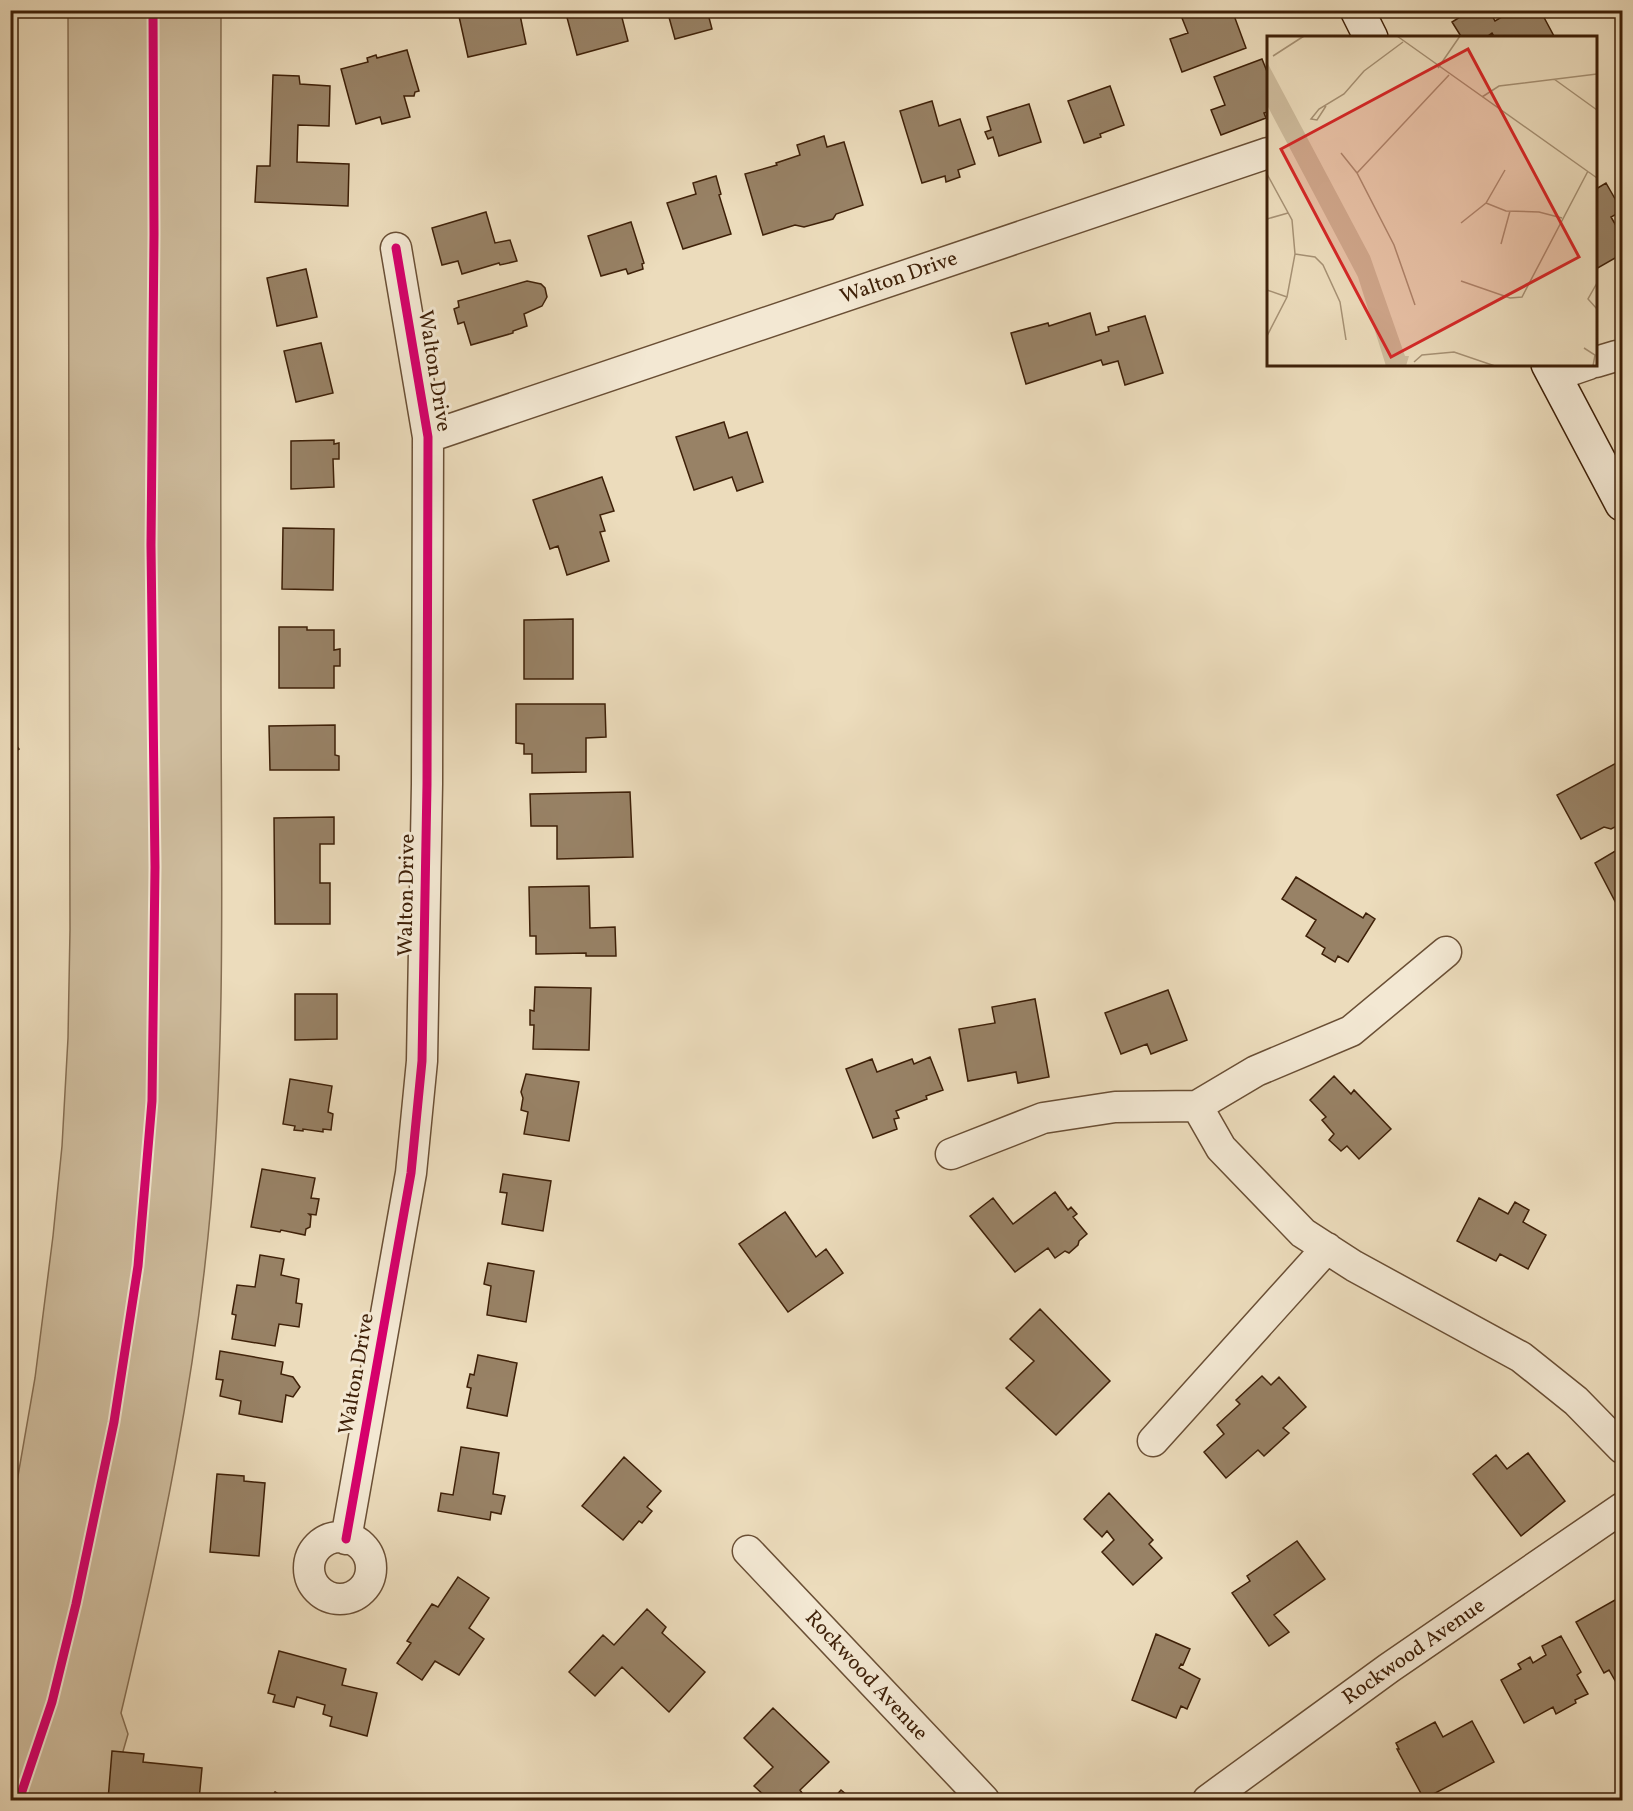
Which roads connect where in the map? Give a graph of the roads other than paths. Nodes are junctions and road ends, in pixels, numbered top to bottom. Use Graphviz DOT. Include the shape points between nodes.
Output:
graph roads {
  1 [pos="1267,154"];
  2 [pos="396,248"];
  3 [pos="1623,356"];
  4 [pos="1597,362"];
  5 [pos="1576,366"];
  6 [pos="1551,370"];
  7 [pos="428,437"];
  8 [pos="1623,504"];
  9 [pos="1446,952"];
  10 [pos="1197,1106"];
  11 [pos="951,1154"];
  12 [pos="1327,1248"];
  13 [pos="1153,1441"];
  14 [pos="1623,1448"];
  15 [pos="1623,1508"];
  16 [pos="346,1539"];
  17 [pos="748,1551"];
  18 [pos="984,1800"];
  19 [pos="1208,1800"];
  1 -- 7 [label="street, Walton Drive"];
  2 -- 7 [label="street, Walton Drive"];
  3 -- 4 [label="street"];
  5 -- 6 [label="street"];
  6 -- 8 [label="main road"];
  7 -- 16 [label="street, Walton Drive" via="422,1061 411,1173"];
  9 -- 10 [label="street" via="1351,1031 1256,1071"];
  10 -- 11 [label="street" via="1115,1107 1043,1118"];
  10 -- 12 [label="street" via="1221,1148 1303,1233"];
  12 -- 13 [label="street"];
  12 -- 14 [label="street" via="1521,1357 1576,1401"];
  15 -- 19 [label="street, Rockwood Avenue" via="1389,1668"];
  17 -- 18 [label="street, Rockwood Avenue"];
}
